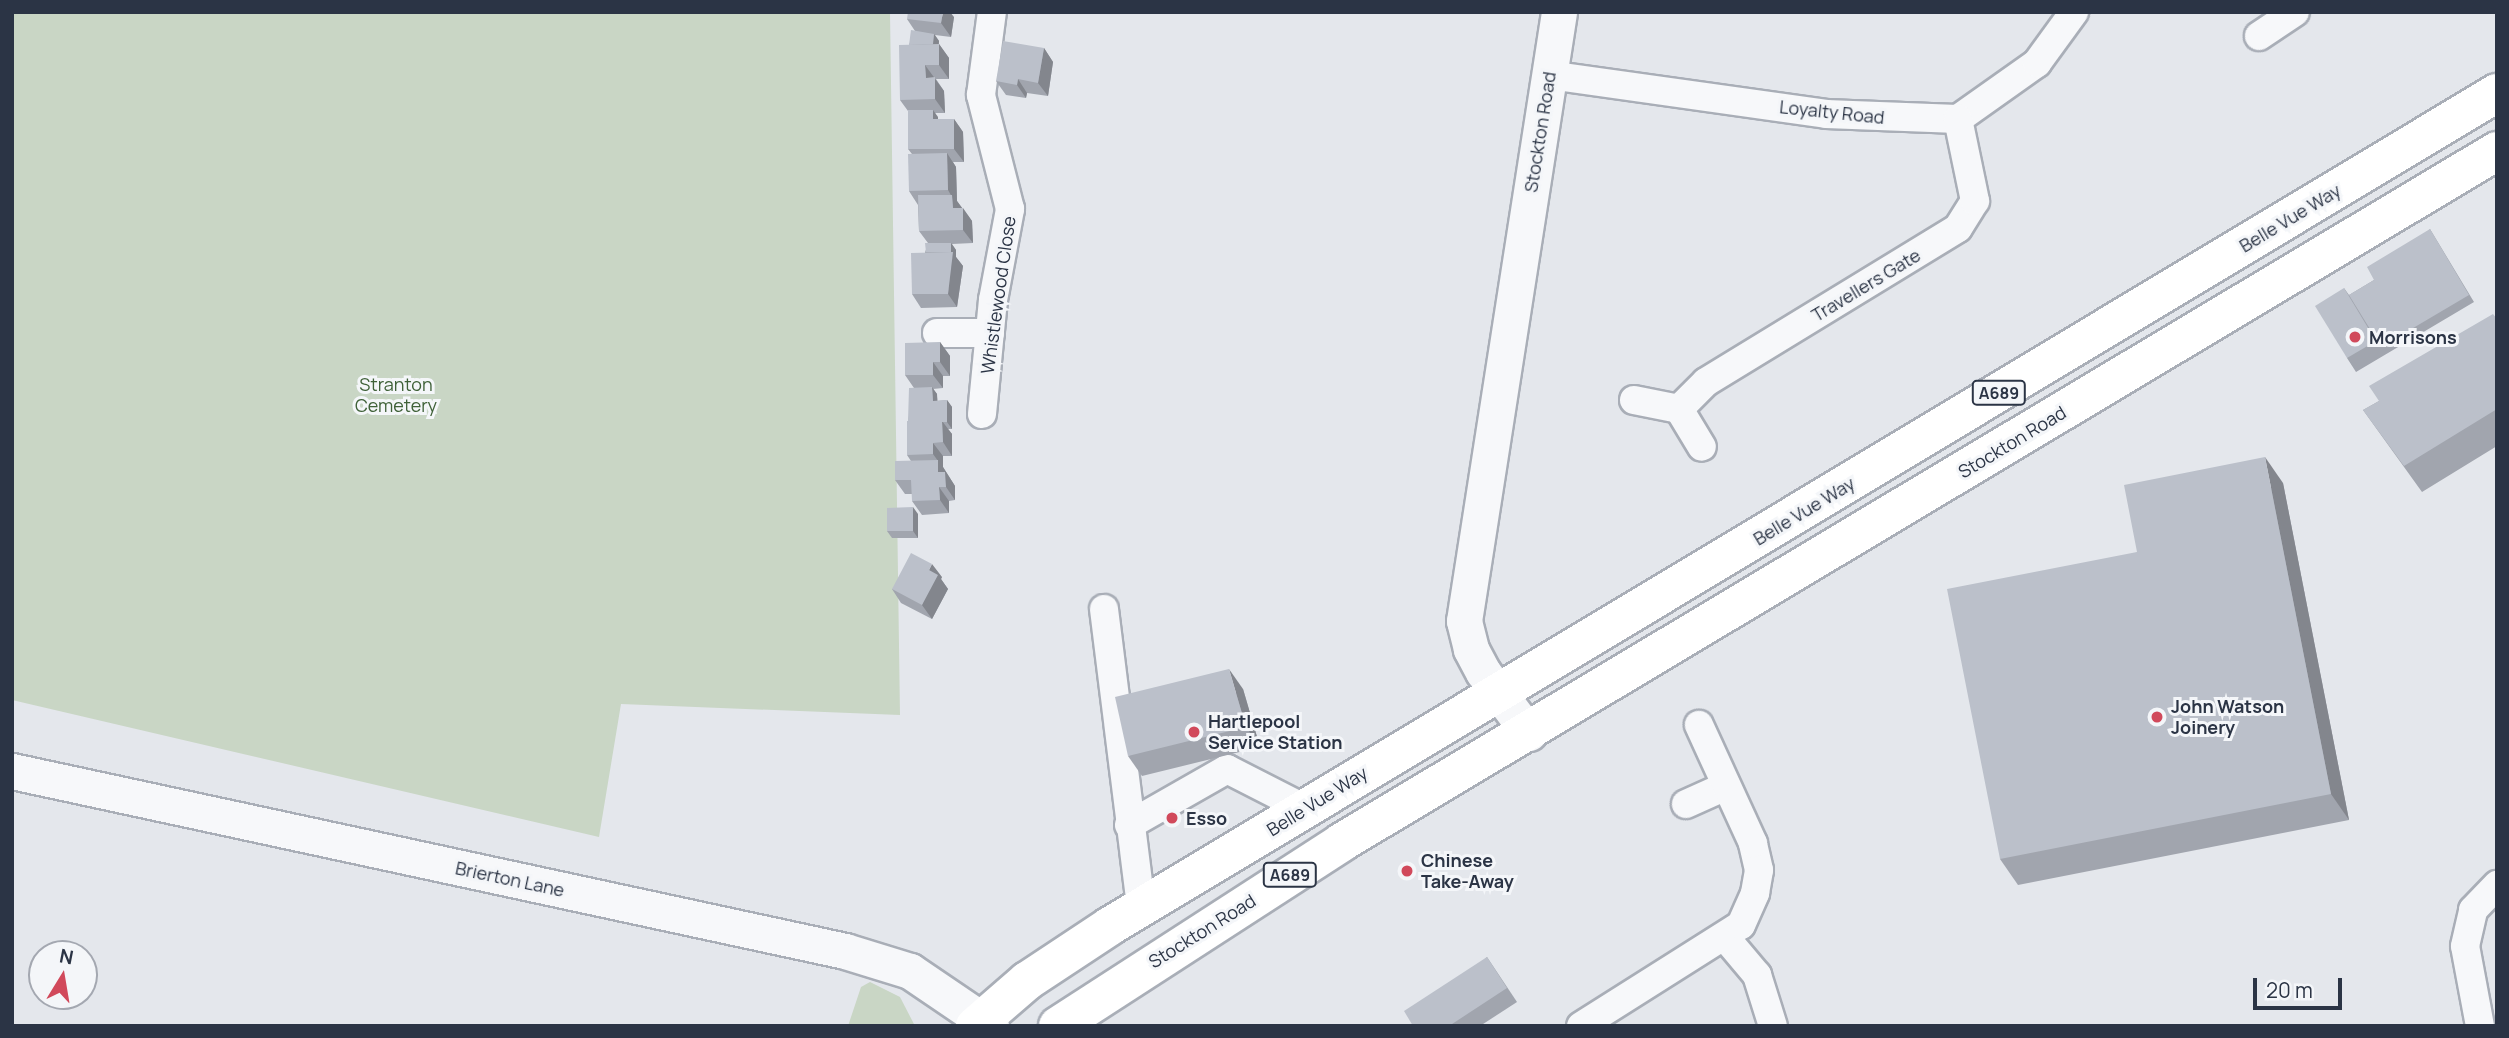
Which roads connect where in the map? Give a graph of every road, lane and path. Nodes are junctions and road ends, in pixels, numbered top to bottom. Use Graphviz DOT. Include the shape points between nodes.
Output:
graph roads {
  1 [pos="992,12"];
  2 [pos="1559,12"];
  3 [pos="2074,12"];
  4 [pos="2294,12"];
  5 [pos="2259,36"];
  6 [pos="1549,75"];
  7 [pos="2497,93"];
  8 [pos="1958,118"];
  9 [pos="2497,151"];
  10 [pos="937,333"];
  11 [pos="990,333"];
  12 [pos="1634,400"];
  13 [pos="1679,409"];
  14 [pos="982,414"];
  15 [pos="1702,447"];
  16 [pos="1104,609"];
  17 [pos="1501,693"];
  18 [pos="1699,725"];
  19 [pos="1529,733"];
  20 [pos="12,771"];
  21 [pos="1726,786"];
  22 [pos="1686,804"];
  23 [pos="1305,809"];
  24 [pos="1129,825"];
  25 [pos="2497,885"];
  26 [pos="1126,917"];
  27 [pos="1725,937"];
  28 [pos="982,1023"];
  29 [pos="1058,1026"];
  30 [pos="1581,1026"];
  31 [pos="1773,1026"];
  32 [pos="2480,1026"];
  1 -- 11 [label="street, Whistlewood Close" via="981,95 1010,209"];
  2 -- 6 [label="street, Stockton Road"];
  3 -- 8 [label="street" via="2037,63"];
  4 -- 5 [label="street"];
  6 -- 8 [label="street, Loyalty Road" via="1826,114"];
  6 -- 17 [label="street, Stockton Road" via="1464,621 1471,649"];
  7 -- 17 [label="highway, Belle Vue Way / A689"];
  8 -- 13 [label="street, Travellers Gate" via="1975,201 1958,228 1706,382"];
  9 -- 19 [label="highway, Stockton Road / A689"];
  10 -- 11 [label="street"];
  11 -- 14 [label="street, Whistlewood Close"];
  12 -- 13 [label="street"];
  13 -- 15 [label="street"];
  16 -- 24 [label="street"];
  17 -- 19 [label="street, Stockton Road"];
  17 -- 23 [label="highway, Belle Vue Way / A689"];
  18 -- 21 [label="street"];
  19 -- 29 [label="highway, Stockton Road / A689" via="1342,842"];
  20 -- 28 [label="street, Brierton Lane" via="845,951 910,971"];
  21 -- 22 [label="street"];
  21 -- 27 [label="street" via="1753,843 1759,870 1741,925"];
  23 -- 24 [label="street" via="1227,769"];
  23 -- 26 [label="highway, Belle Vue Way / A689"];
  24 -- 26 [label="street"];
  25 -- 32 [label="street" via="2473,910 2465,946"];
  26 -- 28 [label="highway, A689" via="1027,981"];
  27 -- 30 [label="street"];
  27 -- 31 [label="street" via="1757,975"];
}
